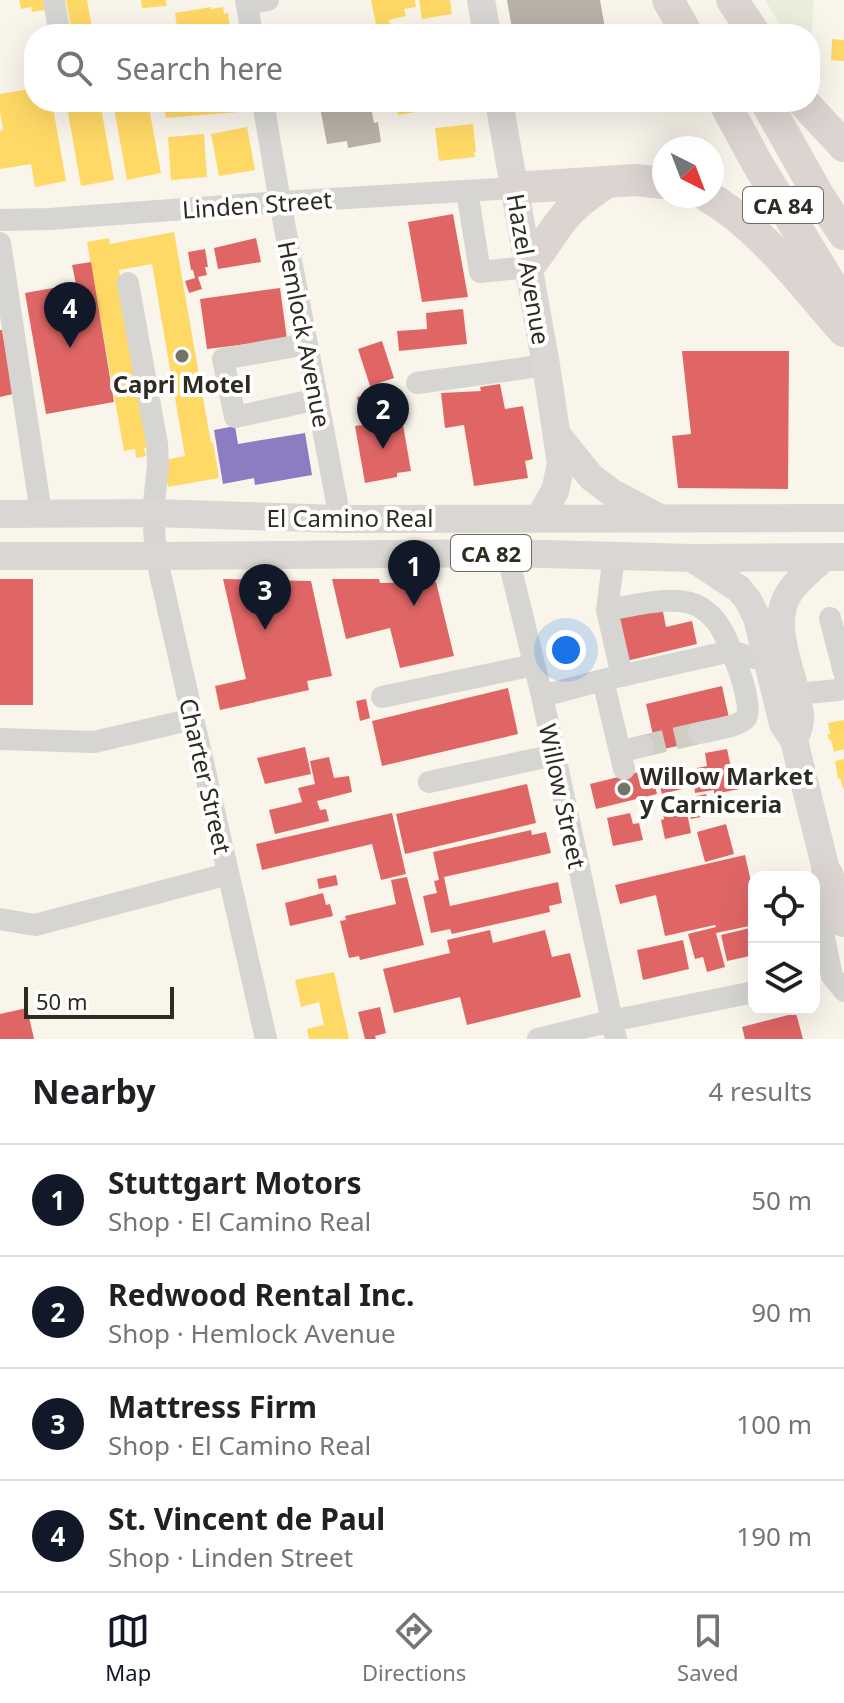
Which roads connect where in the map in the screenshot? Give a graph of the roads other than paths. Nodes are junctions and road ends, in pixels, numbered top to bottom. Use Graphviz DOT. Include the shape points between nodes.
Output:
graph roads {
  1 [pos="54,0"];
  2 [pos="481,0"];
  3 [pos="668,0"];
  4 [pos="712,0"];
  5 [pos="732,0"];
  6 [pos="254,1"];
  7 [pos="58,24"];
  8 [pos="253,24"];
  9 [pos="485,24"];
  10 [pos="681,24"];
  11 [pos="725,24"];
  12 [pos="748,24"];
  13 [pos="265,112"];
  14 [pos="501,112"];
  15 [pos="729,112"];
  16 [pos="772,112"];
  17 [pos="812,112"];
  18 [pos="844,146"];
  19 [pos="607,182"];
  20 [pos="652,182"];
  21 [pos="515,188"];
  22 [pos="467,191"];
  23 [pos="280,202"];
  24 [pos="724,205"];
  25 [pos="0,220"];
  26 [pos="844,234"];
  27 [pos="0,243"];
  28 [pos="528,267"];
  29 [pos="128,283"];
  30 [pos="844,306"];
  31 [pos="844,331"];
  32 [pos="307,344"];
  33 [pos="546,365"];
  34 [pos="417,383"];
  35 [pos="318,399"];
  36 [pos="558,435"];
  37 [pos="41,513"];
  38 [pos="153,513"];
  39 [pos="0,514"];
  40 [pos="539,518"];
  41 [pos="844,518"];
  42 [pos="340,519"];
  43 [pos="660,519"];
  44 [pos="507,553"];
  45 [pos="0,556"];
  46 [pos="156,556"];
  47 [pos="614,556"];
  48 [pos="834,557"];
  49 [pos="692,558"];
  50 [pos="607,610"];
  51 [pos="830,618"];
  52 [pos="764,649"];
  53 [pos="731,651"];
  54 [pos="534,665"];
  55 [pos="844,672"];
  56 [pos="613,678"];
  57 [pos="844,685"];
  58 [pos="796,694"];
  59 [pos="542,696"];
  60 [pos="382,697"];
  61 [pos="193,719"];
  62 [pos="699,733"];
  63 [pos="0,739"];
  64 [pos="794,740"];
  65 [pos="643,746"];
  66 [pos="555,755"];
  67 [pos="429,782"];
  68 [pos="228,874"];
  69 [pos="836,884"];
  70 [pos="0,919"];
  71 [pos="844,921"];
  72 [pos="830,982"];
  73 [pos="748,994"];
  74 [pos="614,1030"];
  75 [pos="266,1039"];
  76 [pos="538,1039"];
  1 -- 7 [label="street"];
  2 -- 9 [label="main road"];
  3 -- 10 [label="highway"];
  4 -- 11 [label="highway"];
  5 -- 12 [label="highway"];
  6 -- 8 [label="street"];
  13 -- 23 [label="street, Hemlock Avenue"];
  14 -- 21 [label="main road, Hazel Avenue"];
  15 -- 30 [label="highway, CA 84"];
  16 -- 26 [label="highway, CA 84"];
  17 -- 18 [label="highway"];
  19 -- 20 [label="highway"];
  19 -- 21 [label="highway"];
  19 -- 28 [label="highway" via="563,218"];
  21 -- 22 [label="street, Linden Street"];
  21 -- 28 [label="main road, Hazel Avenue"];
  22 -- 23 [label="street, Linden Street"];
  22 -- 28 [label="street" via="480,272"];
  23 -- 25 [label="street, Linden Street"];
  23 -- 32 [label="street, Hemlock Avenue"];
  24 -- 31 [label="highway" via="752,228"];
  27 -- 37 [label="street"];
  28 -- 33 [label="main road, Hazel Avenue"];
  29 -- 38 [label="street, Charter Street" via="157,444"];
  32 -- 35 [label="street, Hemlock Avenue"];
  32 -- 35 [label="street" via="223,359 235,417"];
  33 -- 34 [label="street"];
  33 -- 36 [label="main road, Hazel Avenue"];
  35 -- 42 [label="street, Hemlock Avenue"];
  36 -- 40 [label="main road, Hazel Avenue" via="561,464 555,491"];
  36 -- 43 [label="main road, Hazel Avenue" via="591,477"];
  37 -- 38 [label="main road, El Camino Real / CA 82"];
  37 -- 39 [label="main road, El Camino Real / CA 82"];
  38 -- 42 [label="main road, El Camino Real / CA 82"];
  38 -- 46 [label="street, Charter Street"];
  40 -- 42 [label="main road, El Camino Real / CA 82"];
  40 -- 43 [label="main road, El Camino Real / CA 82"];
  41 -- 43 [label="main road, El Camino Real / CA 82"];
  44 -- 46 [label="main road, El Camino Real / CA 82"];
  44 -- 47 [label="main road, El Camino Real / CA 82"];
  44 -- 54 [label="street, Willow Street"];
  45 -- 46 [label="main road, El Camino Real / CA 82"];
  46 -- 61 [label="street, Charter Street"];
  47 -- 49 [label="main road, El Camino Real / CA 82"];
  47 -- 50 [label="street"];
  48 -- 49 [label="main road, El Camino Real / CA 82"];
  48 -- 58 [label="main road" via="789,593 782,613"];
  49 -- 52 [label="main road" via="748,600"];
  50 -- 53 [label="street" via="673,600 698,606 718,623"];
  50 -- 56 [label="street"];
  51 -- 55 [label="street"];
  52 -- 53 [label="street" via="754,658"];
  52 -- 58 [label="main road" via="772,649 784,691"];
  52 -- 64 [label="main road" via="783,724"];
  53 -- 56 [label="street"];
  53 -- 62 [label="street" via="748,714 740,723"];
  54 -- 59 [label="street, Willow Street"];
  54 -- 60 [label="street"];
  56 -- 59 [label="street"];
  56 -- 65 [label="street" via="622,761"];
  57 -- 58 [label="street"];
  58 -- 64 [label="main road" via="801,721"];
  59 -- 66 [label="street, Willow Street"];
  61 -- 63 [label="street" via="94,742"];
  61 -- 68 [label="street, Charter Street"];
  64 -- 69 [label="main road"];
  66 -- 67 [label="street"];
  66 -- 74 [label="street, Willow Street"];
  68 -- 70 [label="street" via="35,925"];
  68 -- 75 [label="street, Charter Street"];
  69 -- 71 [label="highway"];
  69 -- 72 [label="street" via="820,918"];
  73 -- 74 [label="street"];
  74 -- 76 [label="street"];
}
